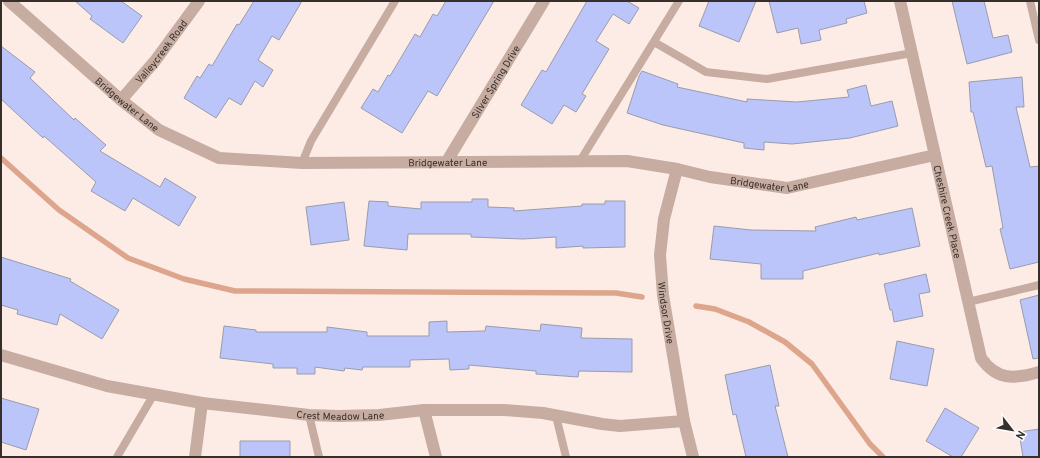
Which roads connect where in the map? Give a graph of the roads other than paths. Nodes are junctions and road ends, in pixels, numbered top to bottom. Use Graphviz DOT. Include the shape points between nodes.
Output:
graph roads {
  1 [pos="9,1"];
  2 [pos="395,1"];
  3 [pos="544,1"];
  4 [pos="679,1"];
  5 [pos="900,1"];
  6 [pos="1030,1"];
  7 [pos="194,3"];
  8 [pos="1039,40"];
  9 [pos="654,42"];
  10 [pos="912,53"];
  11 [pos="121,100"];
  12 [pos="935,155"];
  13 [pos="580,161"];
  14 [pos="447,162"];
  15 [pos="302,163"];
  16 [pos="677,169"];
  17 [pos="1039,285"];
  18 [pos="968,302"];
  19 [pos="1,355"];
  20 [pos="1039,372"];
  21 [pos="154,394"];
  22 [pos="202,403"];
  23 [pos="424,410"];
  24 [pos="309,415"];
  25 [pos="556,416"];
  26 [pos="684,421"];
  27 [pos="117,457"];
  28 [pos="195,457"];
  29 [pos="319,457"];
  30 [pos="436,457"];
  31 [pos="566,457"];
  32 [pos="693,457"];
  1 -- 11 [label="street, Bridgewater Lane"];
  2 -- 15 [label="lane" via="311,141"];
  3 -- 14 [label="street, Silver Spring Drive"];
  4 -- 9 [label="lane"];
  5 -- 10 [label="street, Cheshire Creek Place"];
  6 -- 8 [label="lane"];
  7 -- 11 [label="street, Valleycreek Road" via="155,61"];
  9 -- 10 [label="lane" via="706,72 766,79"];
  9 -- 13 [label="lane"];
  10 -- 12 [label="street, Cheshire Creek Place"];
  11 -- 15 [label="street, Bridgewater Lane" via="159,130 219,158"];
  12 -- 16 [label="street, Bridgewater Lane" via="787,188 710,177"];
  12 -- 18 [label="street, Cheshire Creek Place"];
  13 -- 14 [label="street, Bridgewater Lane"];
  13 -- 16 [label="street, Bridgewater Lane" via="627,161"];
  14 -- 15 [label="street, Bridgewater Lane"];
  16 -- 26 [label="street, Windsor Drive" via="664,219 660,255 663,295"];
  17 -- 18 [label="lane"];
  18 -- 20 [label="street, Cheshire Creek Place" via="982,358 987,367 1008,376 1019,377"];
  19 -- 21 [label="street, Crest Meadow Lane" via="107,386"];
  21 -- 22 [label="street, Crest Meadow Lane"];
  21 -- 27 [label="lane"];
  22 -- 24 [label="street, Crest Meadow Lane"];
  22 -- 28 [label="street"];
  23 -- 24 [label="street, Crest Meadow Lane" via="371,415"];
  23 -- 25 [label="street, Crest Meadow Lane" via="504,410"];
  23 -- 30 [label="street"];
  24 -- 29 [label="lane"];
  25 -- 26 [label="street, Crest Meadow Lane" via="620,426"];
  25 -- 31 [label="lane"];
  26 -- 32 [label="street, Windsor Drive"];
}
